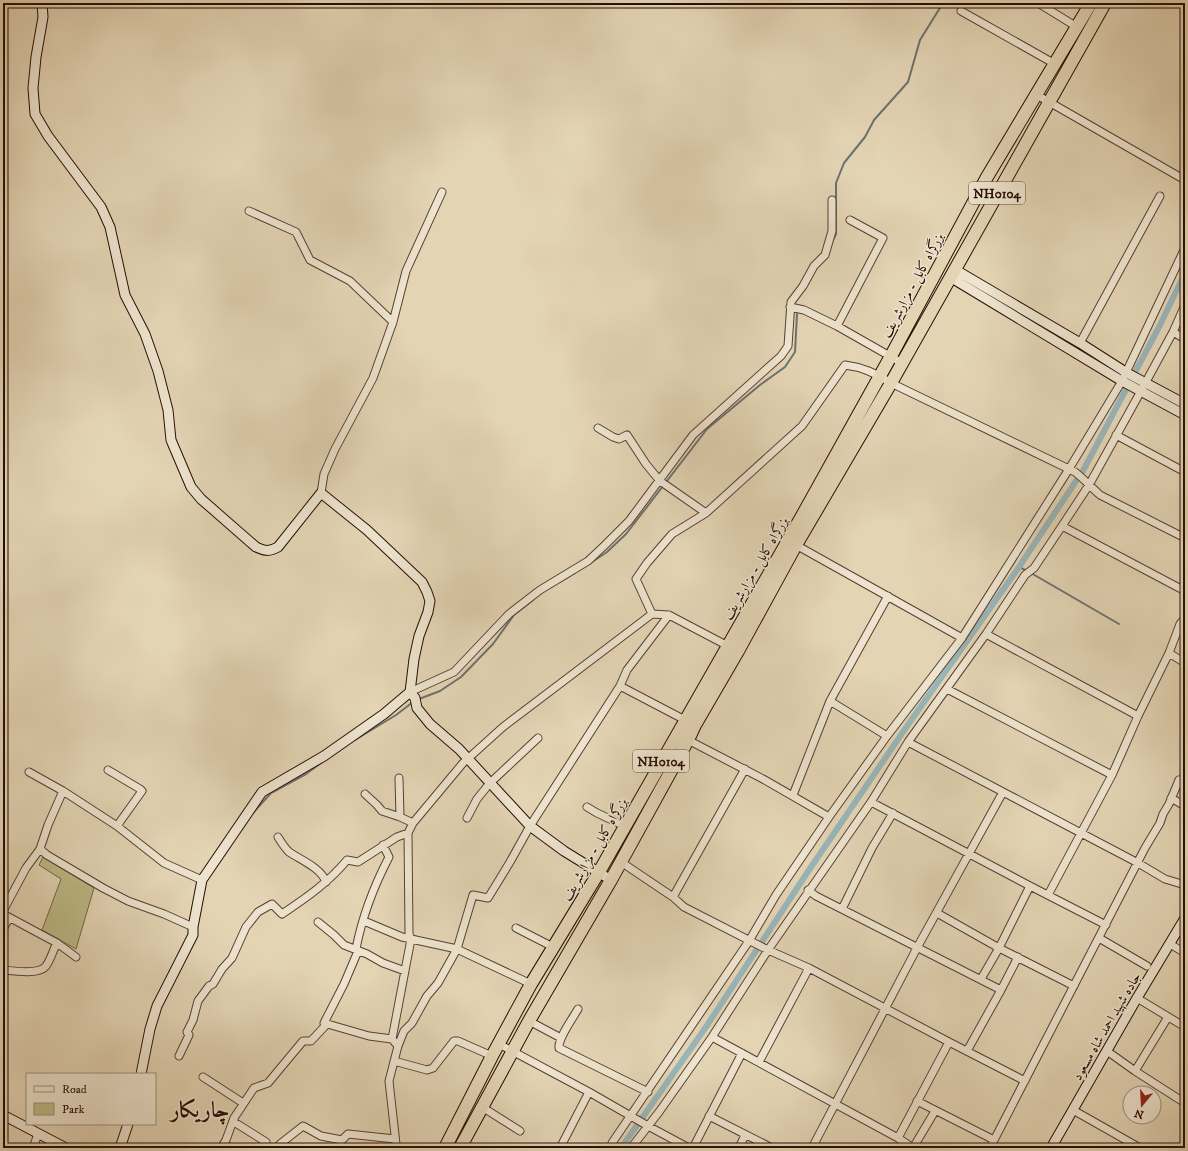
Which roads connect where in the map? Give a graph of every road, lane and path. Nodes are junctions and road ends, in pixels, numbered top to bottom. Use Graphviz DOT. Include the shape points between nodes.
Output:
graph roads {
  1 [pos="42,3"];
  2 [pos="1038,3"];
  3 [pos="1091,3"];
  4 [pos="1105,3"];
  5 [pos="961,11"];
  6 [pos="1077,27"];
  7 [pos="1055,64"];
  8 [pos="1037,95"];
  9 [pos="1049,102"];
  10 [pos="1185,180"];
  11 [pos="442,192"];
  12 [pos="1160,196"];
  13 [pos="832,200"];
  14 [pos="249,211"];
  15 [pos="850,220"];
  16 [pos="1185,248"];
  17 [pos="952,273"];
  18 [pos="1185,305"];
  19 [pos="790,307"];
  20 [pos="393,322"];
  21 [pos="837,326"];
  22 [pos="1173,332"];
  23 [pos="1185,339"];
  24 [pos="1080,343"];
  25 [pos="897,359"];
  26 [pos="880,376"];
  27 [pos="1125,377"];
  28 [pos="890,383"];
  29 [pos="1143,387"];
  30 [pos="1185,404"];
  31 [pos="1185,415"];
  32 [pos="598,428"];
  33 [pos="1116,434"];
  34 [pos="1072,470"];
  35 [pos="1185,472"];
  36 [pos="1087,482"];
  37 [pos="663,483"];
  38 [pos="321,493"];
  39 [pos="706,513"];
  40 [pos="1062,526"];
  41 [pos="1185,538"];
  42 [pos="796,545"];
  43 [pos="1185,591"];
  44 [pos="888,596"];
  45 [pos="652,614"];
  46 [pos="669,615"];
  47 [pos="1185,618"];
  48 [pos="986,634"];
  49 [pos="962,638"];
  50 [pos="728,646"];
  51 [pos="1170,653"];
  52 [pos="1185,663"];
  53 [pos="620,686"];
  54 [pos="947,689"];
  55 [pos="412,695"];
  56 [pos="830,701"];
  57 [pos="1138,716"];
  58 [pos="685,720"];
  59 [pos="887,736"];
  60 [pos="538,738"];
  61 [pos="688,740"];
  62 [pos="908,742"];
  63 [pos="468,759"];
  64 [pos="745,769"];
  65 [pos="108,770"];
  66 [pos="29,772"];
  67 [pos="1112,775"];
  68 [pos="398,778"];
  69 [pos="490,783"];
  70 [pos="1184,784"];
  71 [pos="63,791"];
  72 [pos="1003,792"];
  73 [pos="365,794"];
  74 [pos="793,795"];
  75 [pos="1171,798"];
  76 [pos="871,802"];
  77 [pos="1185,806"];
  78 [pos="587,807"];
  79 [pos="893,813"];
  80 [pos="400,817"];
  81 [pos="829,817"];
  82 [pos="467,818"];
  83 [pos="413,823"];
  84 [pos="117,826"];
  85 [pos="530,826"];
  86 [pos="625,826"];
  87 [pos="408,833"];
  88 [pos="1081,834"];
  89 [pos="278,837"];
  90 [pos="383,845"];
  91 [pos="40,849"];
  92 [pos="969,854"];
  93 [pos="621,862"];
  94 [pos="1138,863"];
  95 [pos="599,872"];
  96 [pos="202,880"];
  97 [pos="611,880"];
  98 [pos="326,882"];
  99 [pos="1185,885"];
  100 [pos="1030,886"];
  101 [pos="808,890"];
  102 [pos="1048,895"];
  103 [pos="673,896"];
  104 [pos="842,908"];
  105 [pos="936,913"];
  106 [pos="5,914"];
  107 [pos="1185,918"];
  108 [pos="364,921"];
  109 [pos="318,922"];
  110 [pos="1106,925"];
  111 [pos="193,926"];
  112 [pos="516,928"];
  113 [pos="3,929"];
  114 [pos="1099,938"];
  115 [pos="411,939"];
  116 [pos="752,942"];
  117 [pos="57,943"];
  118 [pos="1170,944"];
  119 [pos="918,946"];
  120 [pos="553,947"];
  121 [pos="765,948"];
  122 [pos="999,948"];
  123 [pos="457,949"];
  124 [pos="357,950"];
  125 [pos="1185,953"];
  126 [pos="76,957"];
  127 [pos="1018,957"];
  128 [pos="1147,966"];
  129 [pos="809,968"];
  130 [pos="3,970"];
  131 [pos="405,971"];
  132 [pos="981,979"];
  133 [pos="531,984"];
  134 [pos="1074,986"];
  135 [pos="1001,990"];
  136 [pos="1137,998"];
  137 [pos="886,1008"];
  138 [pos="578,1009"];
  139 [pos="1168,1017"];
  140 [pos="529,1021"];
  141 [pos="324,1023"];
  142 [pos="1185,1026"];
  143 [pos="712,1037"];
  144 [pos="562,1038"];
  145 [pos="392,1039"];
  146 [pos="949,1042"];
  147 [pos="499,1044"];
  148 [pos="398,1046"];
  149 [pos="512,1051"];
  150 [pos="1107,1051"];
  151 [pos="967,1052"];
  152 [pos="742,1053"];
  153 [pos="179,1056"];
  154 [pos="492,1056"];
  155 [pos="394,1061"];
  156 [pos="759,1062"];
  157 [pos="1135,1071"];
  158 [pos="141,1073"];
  159 [pos="203,1077"];
  160 [pos="1025,1081"];
  161 [pos="589,1092"];
  162 [pos="648,1092"];
  163 [pos="917,1101"];
  164 [pos="243,1103"];
  165 [pos="835,1103"];
  166 [pos="1185,1103"];
  167 [pos="482,1107"];
  168 [pos="1073,1110"];
  169 [pos="935,1111"];
  170 [pos="3,1115"];
  171 [pos="709,1116"];
  172 [pos="234,1118"];
  173 [pos="639,1121"];
  174 [pos="128,1125"];
  175 [pos="520,1131"];
  176 [pos="38,1134"];
  177 [pos="746,1135"];
  178 [pos="898,1138"];
  179 [pos="994,1140"];
  180 [pos="266,1142"];
  181 [pos="612,1143"];
  182 [pos="280,1144"];
  183 [pos="33,1148"];
  184 [pos="66,1148"];
  185 [pos="120,1148"];
  186 [pos="221,1148"];
  187 [pos="445,1148"];
  188 [pos="460,1148"];
  189 [pos="560,1148"];
  190 [pos="631,1148"];
  191 [pos="689,1148"];
  192 [pos="692,1148"];
  193 [pos="739,1148"];
  194 [pos="772,1148"];
  195 [pos="812,1148"];
  196 [pos="913,1148"];
  197 [pos="990,1148"];
  198 [pos="1051,1148"];
  199 [pos="1140,1148"];
  1 -- 38 [label="street" via="43,17 33,88 35,114 48,136 101,207 110,226 125,295 145,334 158,371 168,410 171,440 191,487 201,499 256,547 270,551 278,546"];
  2 -- 6 [label="street"];
  3 -- 6 [label="highway, بزرگراه کابل - مزارشریف / NH0104"];
  4 -- 9 [label="highway, بزرگراه کابل - مزارشریف / NH0104"];
  5 -- 7 [label="street"];
  6 -- 7 [label="highway, بزرگراه کابل - مزارشریف / NH0104"];
  7 -- 8 [label="highway, بزرگراه کابل - مزارشریف / NH0104"];
  8 -- 9 [label="street"];
  8 -- 25 [label="highway, بزرگراه کابل - مزارشریف / NH0104" via="987,177"];
  9 -- 10 [label="street"];
  9 -- 17 [label="highway, بزرگراه کابل - مزارشریف / NH0104"];
  11 -- 20 [label="street" via="406,271"];
  12 -- 24 [label="street"];
  13 -- 19 [label="street" via="832,230 825,255 814,266"];
  14 -- 20 [label="street" via="296,232 310,260 350,281"];
  15 -- 21 [label="street" via="884,238"];
  16 -- 27 [label="street"];
  17 -- 24 [label="street"];
  17 -- 25 [label="highway, بزرگراه کابل - مزارشریف / NH0104"];
  17 -- 27 [label="street"];
  18 -- 22 [label="street"];
  19 -- 21 [label="street" via="804,310"];
  19 -- 37 [label="street" via="788,346 781,356 693,435"];
  20 -- 38 [label="street" via="373,378 324,474"];
  21 -- 25 [label="street"];
  22 -- 23 [label="street"];
  22 -- 29 [label="street"];
  24 -- 27 [label="street"];
  25 -- 26 [label="highway, بزرگراه کابل - مزارشریف / NH0104"];
  25 -- 28 [label="highway, بزرگراه کابل - مزارشریف / NH0104"];
  26 -- 28 [label="street"];
  26 -- 39 [label="street" via="860,367 845,365 802,426"];
  26 -- 50 [label="highway, بزرگراه کابل - مزارشریف / NH0104"];
  27 -- 29 [label="street"];
  27 -- 34 [label="street"];
  28 -- 34 [label="street"];
  28 -- 42 [label="highway, بزرگراه کابل - مزارشریف / NH0104"];
  29 -- 30 [label="street"];
  29 -- 31 [label="street"];
  29 -- 33 [label="street"];
  32 -- 37 [label="street" via="619,439 627,436"];
  33 -- 35 [label="street"];
  33 -- 36 [label="street"];
  34 -- 36 [label="street"];
  34 -- 49 [label="street"];
  36 -- 40 [label="street"];
  36 -- 41 [label="street" via="1100,495"];
  37 -- 39 [label="street"];
  37 -- 55 [label="street" via="621,530 588,561 540,590 509,614 454,672"];
  38 -- 55 [label="street" via="367,530 422,582 427,592 430,601 414,659"];
  39 -- 45 [label="street" via="672,534 636,579"];
  40 -- 43 [label="street"];
  40 -- 48 [label="street"];
  42 -- 44 [label="street"];
  42 -- 61 [label="highway, بزرگراه کابل - مزارشریف / NH0104"];
  44 -- 49 [label="street"];
  44 -- 56 [label="street"];
  45 -- 46 [label="street"];
  45 -- 63 [label="street" via="503,727"];
  46 -- 50 [label="street"];
  46 -- 53 [label="street" via="627,670"];
  47 -- 51 [label="street" via="1180,624"];
  48 -- 54 [label="street"];
  48 -- 57 [label="street"];
  49 -- 59 [label="street"];
  50 -- 58 [label="highway, بزرگراه کابل - مزارشریف / NH0104"];
  51 -- 52 [label="street"];
  51 -- 57 [label="street"];
  53 -- 58 [label="street"];
  53 -- 85 [label="street"];
  54 -- 62 [label="street"];
  54 -- 67 [label="street"];
  55 -- 63 [label="street" via="417,708 430,724"];
  55 -- 96 [label="street" via="324,756 262,792"];
  56 -- 59 [label="street"];
  56 -- 74 [label="street"];
  57 -- 67 [label="street"];
  58 -- 86 [label="highway, بزرگراه کابل - مزارشریف / NH0104"];
  59 -- 81 [label="street"];
  60 -- 69 [label="street"];
  61 -- 64 [label="street"];
  61 -- 93 [label="highway, بزرگراه کابل - مزارشریف / NH0104"];
  62 -- 72 [label="street"];
  62 -- 76 [label="street"];
  63 -- 69 [label="street"];
  63 -- 83 [label="street"];
  64 -- 74 [label="street"];
  64 -- 103 [label="street"];
  65 -- 84 [label="street" via="142,791"];
  66 -- 71 [label="street"];
  67 -- 88 [label="street"];
  68 -- 80 [label="street"];
  69 -- 82 [label="street" via="477,799"];
  69 -- 85 [label="street"];
  70 -- 75 [label="street" via="1179,780"];
  71 -- 84 [label="street"];
  71 -- 91 [label="street"];
  72 -- 88 [label="street"];
  72 -- 92 [label="street"];
  73 -- 80 [label="street" via="382,811"];
  74 -- 81 [label="street"];
  75 -- 77 [label="street"];
  75 -- 94 [label="street"];
  76 -- 79 [label="street"];
  76 -- 101 [label="street"];
  78 -- 86 [label="street"];
  79 -- 92 [label="street"];
  79 -- 104 [label="street"];
  80 -- 83 [label="street"];
  81 -- 116 [label="street" via="776,895"];
  83 -- 87 [label="street"];
  84 -- 96 [label="street" via="164,863"];
  85 -- 95 [label="street"];
  85 -- 123 [label="street" via="488,898 474,895"];
  86 -- 95 [label="highway, بزرگراه کابل - مزارشریف / NH0104"];
  87 -- 90 [label="street"];
  87 -- 115 [label="street"];
  88 -- 94 [label="street"];
  88 -- 102 [label="street"];
  89 -- 98 [label="street" via="288,851 311,866"];
  90 -- 98 [label="street" via="358,862 347,860"];
  90 -- 108 [label="street" via="389,857 375,885"];
  91 -- 106 [label="street" via="26,868"];
  91 -- 111 [label="street" via="128,901"];
  92 -- 100 [label="street"];
  92 -- 105 [label="street"];
  93 -- 97 [label="highway, بزرگراه کابل - مزارشریف / NH0104"];
  93 -- 103 [label="street"];
  94 -- 99 [label="street" via="1165,880"];
  94 -- 110 [label="street"];
  95 -- 97 [label="street"];
  95 -- 120 [label="highway, بزرگراه کابل - مزارشریف / NH0104"];
  96 -- 111 [label="street"];
  97 -- 140 [label="highway, بزرگراه کابل - مزارشریف / NH0104"];
  98 -- 153 [label="street" via="282,914 272,904 258,912 246,927 232,958 198,1001 193,1020 186,1032 189,1035"];
  100 -- 102 [label="street"];
  100 -- 122 [label="street"];
  101 -- 104 [label="street"];
  101 -- 121 [label="street"];
  102 -- 110 [label="street"];
  103 -- 116 [label="street" via="684,907"];
  104 -- 119 [label="street"];
  105 -- 119 [label="street"];
  105 -- 122 [label="street"];
  106 -- 113 [label="street"];
  106 -- 117 [label="street"];
  107 -- 118 [label="street, جاده شهيد احمد شاه مسعود"];
  108 -- 115 [label="street"];
  108 -- 124 [label="street" via="358,937"];
  109 -- 124 [label="street" via="344,945"];
  110 -- 114 [label="street"];
  111 -- 158 [label="street" via="193,936 157,1006"];
  112 -- 120 [label="street"];
  114 -- 128 [label="street"];
  114 -- 134 [label="street"];
  115 -- 123 [label="street"];
  115 -- 131 [label="street"];
  116 -- 121 [label="street"];
  116 -- 162 [label="street"];
  117 -- 126 [label="street"];
  117 -- 130 [label="street" via="46,968 21,972"];
  118 -- 125 [label="street"];
  118 -- 136 [label="street, جاده شهيد احمد شاه مسعود"];
  119 -- 132 [label="street"];
  119 -- 137 [label="street"];
  120 -- 133 [label="highway, بزرگراه کابل - مزارشریف / NH0104"];
  121 -- 129 [label="street"];
  121 -- 143 [label="street"];
  122 -- 127 [label="street"];
  122 -- 132 [label="street"];
  123 -- 133 [label="street"];
  123 -- 148 [label="street" via="438,983 404,1031"];
  124 -- 131 [label="street"];
  124 -- 141 [label="street" via="344,984"];
  127 -- 134 [label="street"];
  127 -- 135 [label="street"];
  129 -- 137 [label="street"];
  129 -- 156 [label="street"];
  131 -- 145 [label="street"];
  132 -- 135 [label="street"];
  133 -- 147 [label="highway, بزرگراه کابل - مزارشریف / NH0104"];
  134 -- 160 [label="street"];
  135 -- 151 [label="street"];
  136 -- 139 [label="street"];
  136 -- 150 [label="street, جاده شهيد احمد شاه مسعود"];
  137 -- 146 [label="street"];
  137 -- 165 [label="street"];
  138 -- 144 [label="street"];
  139 -- 142 [label="street"];
  139 -- 157 [label="street"];
  140 -- 144 [label="street"];
  140 -- 149 [label="highway, بزرگراه کابل - مزارشریف / NH0104"];
  141 -- 145 [label="street" via="369,1036"];
  141 -- 164 [label="street" via="325,1026 311,1041 302,1041 268,1083 254,1088"];
  143 -- 152 [label="street"];
  143 -- 173 [label="street" via="659,1112"];
  144 -- 162 [label="street" via="559,1048 562,1050"];
  145 -- 148 [label="street"];
  146 -- 151 [label="street"];
  146 -- 163 [label="street"];
  147 -- 149 [label="street"];
  147 -- 154 [label="highway, بزرگراه کابل - مزارشریف / NH0104"];
  148 -- 155 [label="street"];
  149 -- 161 [label="street"];
  149 -- 167 [label="highway, بزرگراه کابل - مزارشریف / NH0104"];
  150 -- 157 [label="street"];
  150 -- 168 [label="street, جاده شهيد احمد شاه مسعود"];
  151 -- 160 [label="street"];
  152 -- 156 [label="street"];
  152 -- 171 [label="street"];
  154 -- 155 [label="street" via="454,1041 433,1068 427,1070"];
  154 -- 187 [label="highway, بزرگراه کابل - مزارشریف / NH0104"];
  155 -- 182 [label="street" via="389,1081 395,1142 348,1134 342,1140 321,1136 303,1126"];
  156 -- 165 [label="street"];
  157 -- 166 [label="street"];
  159 -- 164 [label="street"];
  160 -- 179 [label="street"];
  161 -- 173 [label="street"];
  161 -- 189 [label="street"];
  162 -- 173 [label="street"];
  163 -- 169 [label="street"];
  163 -- 178 [label="street"];
  164 -- 172 [label="street"];
  165 -- 178 [label="street"];
  165 -- 195 [label="street"];
  167 -- 175 [label="street"];
  167 -- 188 [label="highway, بزرگراه کابل - مزارشریف / NH0104"];
  168 -- 198 [label="street, جاده شهيد احمد شاه مسعود"];
  168 -- 199 [label="street"];
  169 -- 179 [label="street"];
  169 -- 196 [label="street"];
  170 -- 176 [label="street"];
  171 -- 177 [label="street"];
  171 -- 192 [label="street"];
  172 -- 180 [label="street" via="234,1122"];
  172 -- 186 [label="street"];
  173 -- 181 [label="street"];
  173 -- 190 [label="street"];
  173 -- 191 [label="street"];
  174 -- 185 [label="street"];
  176 -- 183 [label="street"];
  176 -- 184 [label="street"];
  177 -- 193 [label="street"];
  177 -- 194 [label="street"];
  178 -- 196 [label="street"];
  179 -- 197 [label="street"];
}
